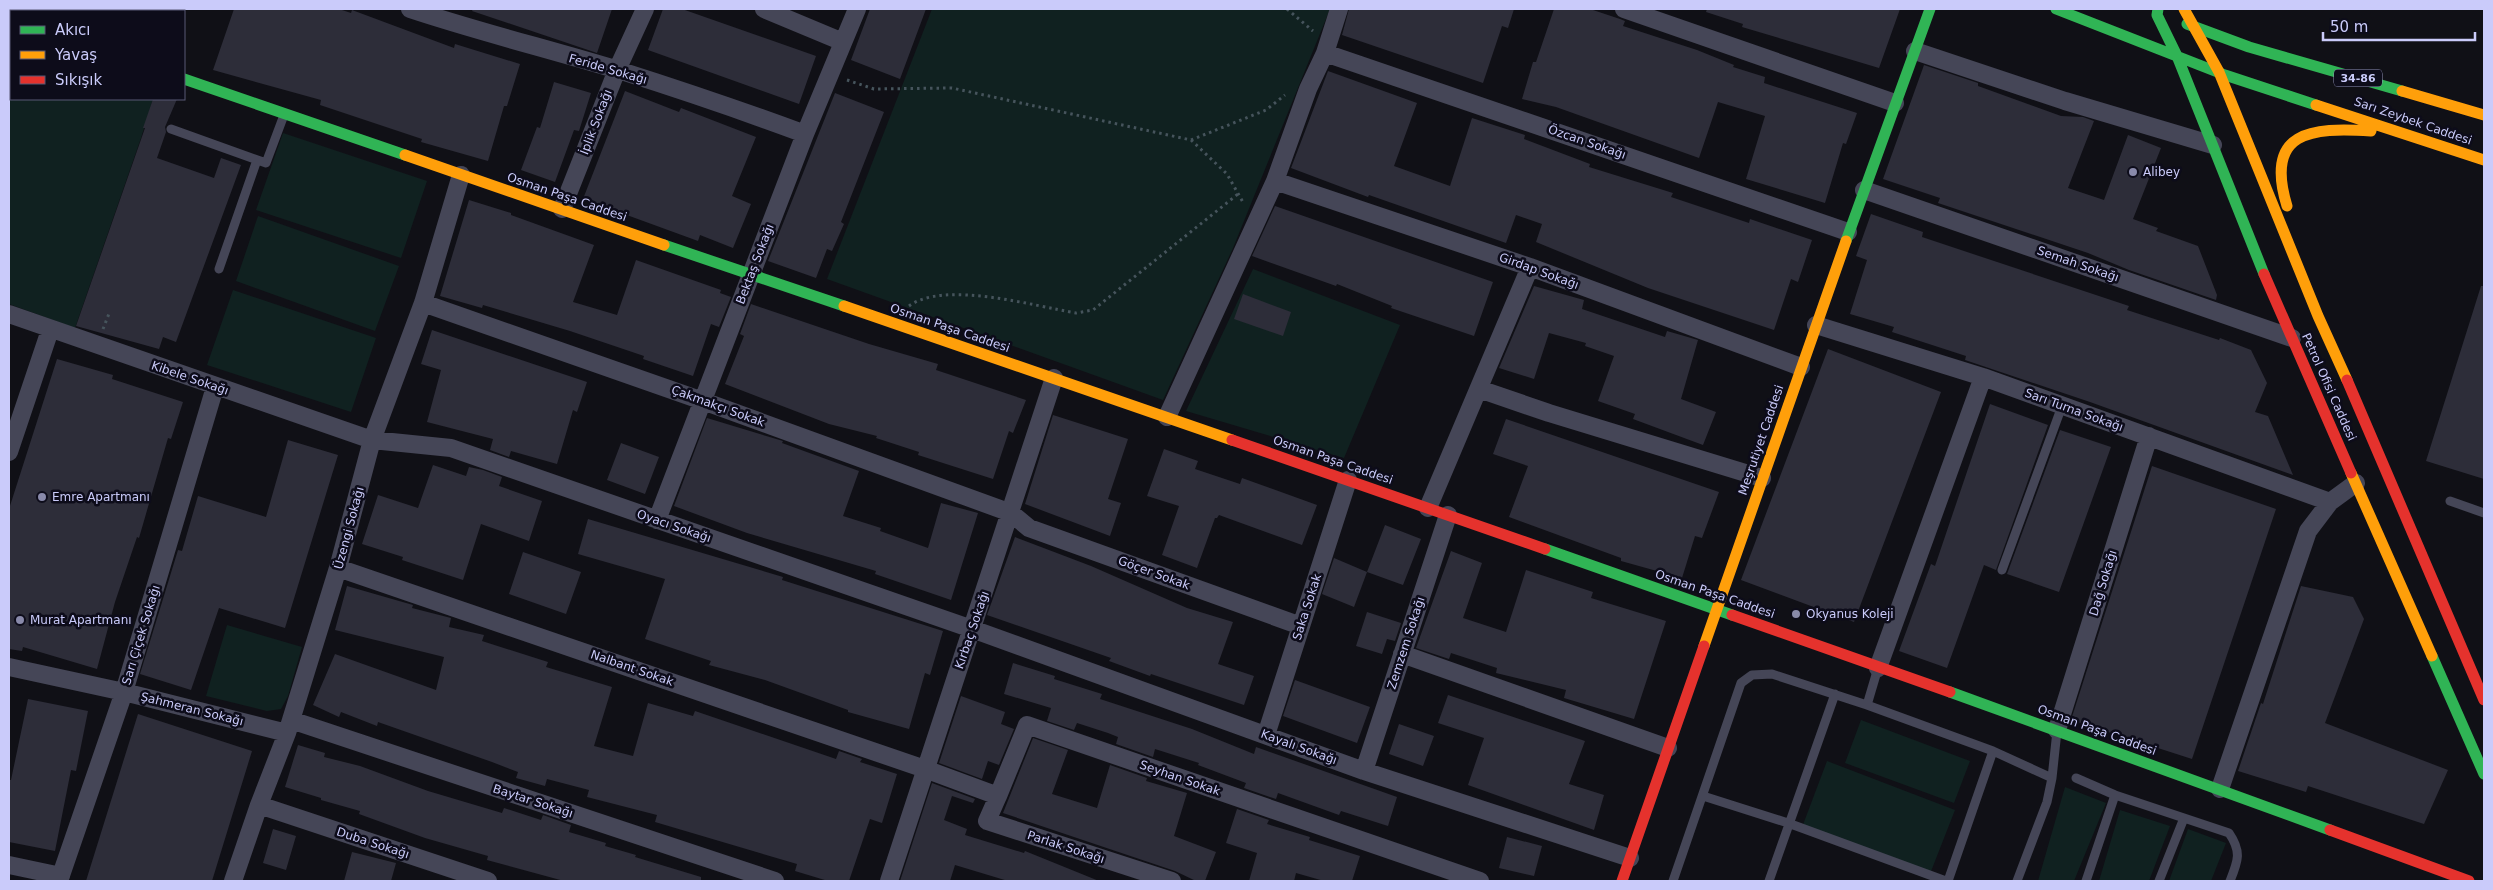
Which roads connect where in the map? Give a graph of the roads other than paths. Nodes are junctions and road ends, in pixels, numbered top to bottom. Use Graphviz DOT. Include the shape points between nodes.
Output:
graph roads {
  1 [pos="410,9"];
  2 [pos="645,9"];
  3 [pos="764,9"];
  4 [pos="857,9"];
  5 [pos="1339,9"];
  6 [pos="1624,9"];
  7 [pos="1930,9"];
  8 [pos="2056,9"];
  9 [pos="2142,9"];
  10 [pos="2184,9"];
  11 [pos="2158,12"];
  12 [pos="2193,26"];
  13 [pos="843,42"];
  14 [pos="1914,50"];
  15 [pos="1325,53"];
  16 [pos="2177,56"];
  17 [pos="617,70"];
  18 [pos="2219,72"];
  19 [pos="185,79"];
  20 [pos="1896,103"];
  21 [pos="284,114"];
  22 [pos="2484,115"];
  23 [pos="172,129"];
  24 [pos="805,134"];
  25 [pos="2429,140"];
  26 [pos="2213,145"];
  27 [pos="257,160"];
  28 [pos="2484,160"];
  29 [pos="461,175"];
  30 [pos="1276,181"];
  31 [pos="1864,190"];
  32 [pos="562,209"];
  33 [pos="1848,232"];
  34 [pos="1530,267"];
  35 [pos="218,269"];
  36 [pos="751,274"];
  37 [pos="423,303"];
  38 [pos="9,314"];
  39 [pos="2318,316"];
  40 [pos="1816,325"];
  41 [pos="50,330"];
  42 [pos="2292,338"];
  43 [pos="1801,367"];
  44 [pos="1983,377"];
  45 [pos="1054,378"];
  46 [pos="215,387"];
  47 [pos="1478,389"];
  48 [pos="703,401"];
  49 [pos="2062,406"];
  50 [pos="1166,417"];
  51 [pos="2149,436"];
  52 [pos="372,440"];
  53 [pos="9,452"];
  54 [pos="1762,478"];
  55 [pos="1348,480"];
  56 [pos="2356,484"];
  57 [pos="2450,501"];
  58 [pos="2330,502"];
  59 [pos="1428,508"];
  60 [pos="2484,513"];
  61 [pos="1011,514"];
  62 [pos="1448,515"];
  63 [pos="657,520"];
  64 [pos="338,568"];
  65 [pos="2002,570"];
  66 [pos="1716,609"];
  67 [pos="1301,626"];
  68 [pos="972,629"];
  69 [pos="1402,654"];
  70 [pos="9,667"];
  71 [pos="1878,668"];
  72 [pos="124,692"];
  73 [pos="1834,694"];
  74 [pos="2484,700"];
  75 [pos="1867,705"];
  76 [pos="289,726"];
  77 [pos="2057,730"];
  78 [pos="1266,735"];
  79 [pos="1668,748"];
  80 [pos="1993,751"];
  81 [pos="925,769"];
  82 [pos="1364,771"];
  83 [pos="2484,774"];
  84 [pos="2052,778"];
  85 [pos="2076,778"];
  86 [pos="2220,789"];
  87 [pos="2115,795"];
  88 [pos="998,796"];
  89 [pos="1703,796"];
  90 [pos="259,805"];
  91 [pos="2184,818"];
  92 [pos="1788,822"];
  93 [pos="1630,858"];
  94 [pos="9,865"];
  95 [pos="60,879"];
  96 [pos="233,881"];
  97 [pos="488,881"];
  98 [pos="775,881"];
  99 [pos="889,881"];
  100 [pos="1172,881"];
  101 [pos="1480,881"];
  102 [pos="1622,881"];
  103 [pos="1673,881"];
  104 [pos="1769,881"];
  105 [pos="1947,881"];
  106 [pos="2017,881"];
  107 [pos="2086,881"];
  108 [pos="2159,881"];
  109 [pos="2230,881"];
  110 [pos="2469,881"];
  1 -- 17 [label="street, Feride Sokağı" via="472,30"];
  2 -- 17 [label="street, İplik Sokağı"];
  3 -- 13 [label="street"];
  4 -- 13 [label="street, Bektaş Sokağı"];
  5 -- 15 [label="street"];
  6 -- 20 [label="street"];
  7 -- 14 [label="main road, Meşrutiyet Caddesi"];
  8 -- 16 [label="main road, Sarı Zeybek Caddesi"];
  9 -- 11 [label="main road, Sarı Zeybek Caddesi"];
  10 -- 12 [label="main road, Petrol Ofisi Caddesi"];
  11 -- 12 [label="main road, Sarı Zeybek Caddesi"];
  11 -- 16 [label="main road, Petrol Ofisi Caddesi"];
  12 -- 18 [label="main road, Petrol Ofisi Caddesi"];
  12 -- 22 [label="main road, Sarı Zeybek Caddesi / 34-86" via="2249,47"];
  13 -- 24 [label="street, Bektaş Sokağı"];
  14 -- 20 [label="main road, Meşrutiyet Caddesi"];
  14 -- 26 [label="street" via="2065,101"];
  15 -- 30 [label="street"];
  15 -- 33 [label="street, Özcan Sokağı"];
  16 -- 18 [label="main road, Sarı Zeybek Caddesi"];
  16 -- 26 [label="main road, Petrol Ofisi Caddesi"];
  17 -- 24 [label="street, Feride Sokağı"];
  17 -- 32 [label="street, İplik Sokağı"];
  18 -- 25 [label="main road, Sarı Zeybek Caddesi"];
  18 -- 39 [label="main road, Petrol Ofisi Caddesi"];
  19 -- 21 [label="main road, Osman Paşa Caddesi"];
  20 -- 31 [label="main road, Meşrutiyet Caddesi"];
  21 -- 27 [label="lane" via="266,163"];
  21 -- 29 [label="main road, Osman Paşa Caddesi"];
  23 -- 27 [label="lane"];
  24 -- 36 [label="street, Bektaş Sokağı"];
  25 -- 28 [label="main road, Sarı Zeybek Caddesi"];
  25 -- 39 [label="main road" via="2338,129 2319,131 2289,146 2280,163 2281,185"];
  26 -- 42 [label="main road, Petrol Ofisi Caddesi"];
  27 -- 35 [label="lane"];
  29 -- 32 [label="main road, Osman Paşa Caddesi"];
  29 -- 37 [label="street, Üzengi Sokağı"];
  30 -- 34 [label="street, Girdap Sokağı"];
  30 -- 50 [label="street"];
  31 -- 33 [label="main road, Meşrutiyet Caddesi"];
  31 -- 42 [label="street, Semah Sokağı"];
  32 -- 36 [label="main road, Osman Paşa Caddesi"];
  33 -- 40 [label="main road, Meşrutiyet Caddesi"];
  34 -- 43 [label="street, Girdap Sokağı"];
  34 -- 47 [label="street"];
  36 -- 45 [label="main road, Osman Paşa Caddesi"];
  36 -- 48 [label="street, Bektaş Sokağı"];
  37 -- 48 [label="street, Çakmakçı Sokak"];
  37 -- 52 [label="street, Üzengi Sokağı"];
  38 -- 41 [label="street, Kibele Sokağı"];
  39 -- 74 [label="main road, Petrol Ofisi Caddesi" via="2364,416"];
  40 -- 43 [label="main road, Meşrutiyet Caddesi"];
  40 -- 44 [label="street, Sarı Turna Sokağı"];
  41 -- 46 [label="street, Kibele Sokağı"];
  41 -- 53 [label="street"];
  42 -- 56 [label="main road, Petrol Ofisi Caddesi"];
  43 -- 54 [label="main road, Meşrutiyet Caddesi"];
  44 -- 49 [label="street, Sarı Turna Sokağı"];
  44 -- 71 [label="street"];
  45 -- 50 [label="main road, Osman Paşa Caddesi"];
  45 -- 61 [label="street, Kırbaç Sokağı"];
  46 -- 52 [label="street, Kibele Sokağı"];
  46 -- 72 [label="street, Sarı Çiçek Sokağı"];
  47 -- 54 [label="street"];
  47 -- 59 [label="street"];
  48 -- 61 [label="street, Çakmakçı Sokak"];
  48 -- 63 [label="street, Bektaş Sokağı"];
  49 -- 51 [label="street, Sarı Turna Sokağı"];
  49 -- 65 [label="lane"];
  50 -- 55 [label="main road, Osman Paşa Caddesi"];
  51 -- 58 [label="street, Sarı Turna Sokağı"];
  51 -- 77 [label="street, Dağ Sokağı"];
  52 -- 63 [label="street, Oyacı Sokağı" via="451,448"];
  52 -- 64 [label="street, Üzengi Sokağı"];
  54 -- 66 [label="main road, Meşrutiyet Caddesi"];
  55 -- 59 [label="main road, Osman Paşa Caddesi"];
  55 -- 67 [label="street, Saka Sokak"];
  56 -- 58 [label="street"];
  56 -- 83 [label="main road, Petrol Ofisi Caddesi"];
  57 -- 60 [label="lane"];
  58 -- 86 [label="street" via="2308,531"];
  59 -- 62 [label="main road, Osman Paşa Caddesi"];
  61 -- 67 [label="street, Göçer Sokak" via="1029,528"];
  61 -- 68 [label="street, Kırbaç Sokağı"];
  62 -- 66 [label="main road, Osman Paşa Caddesi"];
  62 -- 69 [label="street, Zemzem Sokağı"];
  63 -- 68 [label="street, Oyacı Sokağı"];
  64 -- 76 [label="street, Üzengi Sokağı"];
  64 -- 81 [label="street, Nalbant Sokak"];
  66 -- 71 [label="main road, Osman Paşa Caddesi"];
  66 -- 79 [label="main road, Meşrutiyet Caddesi"];
  67 -- 78 [label="street, Saka Sokak"];
  68 -- 78 [label="street, Kayalı Sokağı"];
  68 -- 81 [label="street, Kırbaç Sokağı"];
  69 -- 79 [label="street"];
  69 -- 82 [label="street, Zemzem Sokağı"];
  70 -- 72 [label="street, Şahmeran Sokağı"];
  71 -- 75 [label="lane"];
  71 -- 77 [label="main road, Osman Paşa Caddesi"];
  72 -- 76 [label="street, Şahmeran Sokağı"];
  72 -- 95 [label="street, Sarı Çiçek Sokağı"];
  73 -- 75 [label="lane"];
  73 -- 89 [label="lane" via="1772,674 1752,675 1746,679 1741,683"];
  73 -- 92 [label="lane"];
  75 -- 80 [label="lane"];
  76 -- 90 [label="street, Üzengi Sokağı"];
  76 -- 98 [label="street, Baytar Sokağı"];
  77 -- 84 [label="lane"];
  77 -- 86 [label="main road, Osman Paşa Caddesi"];
  78 -- 82 [label="street, Kayalı Sokağı"];
  79 -- 93 [label="main road, Meşrutiyet Caddesi"];
  80 -- 84 [label="lane"];
  80 -- 105 [label="lane"];
  81 -- 88 [label="street"];
  81 -- 99 [label="street, Kırbaç Sokağı"];
  82 -- 93 [label="street, Kayalı Sokağı"];
  84 -- 106 [label="lane" via="2047,802"];
  85 -- 87 [label="lane"];
  86 -- 110 [label="main road, Osman Paşa Caddesi"];
  87 -- 91 [label="lane"];
  87 -- 107 [label="lane"];
  88 -- 100 [label="street, Parlak Sokağı" via="987,820"];
  88 -- 101 [label="street, Seyhan Sokak" via="1027,725"];
  89 -- 92 [label="lane"];
  89 -- 103 [label="lane"];
  90 -- 96 [label="street, Üzengi Sokağı"];
  90 -- 97 [label="street, Duba Sokağı"];
  91 -- 108 [label="lane"];
  91 -- 109 [label="lane" via="2229,833 2237,845 2238,861"];
  92 -- 104 [label="lane"];
  92 -- 105 [label="lane"];
  93 -- 102 [label="main road, Meşrutiyet Caddesi"];
  94 -- 95 [label="street"];
}
